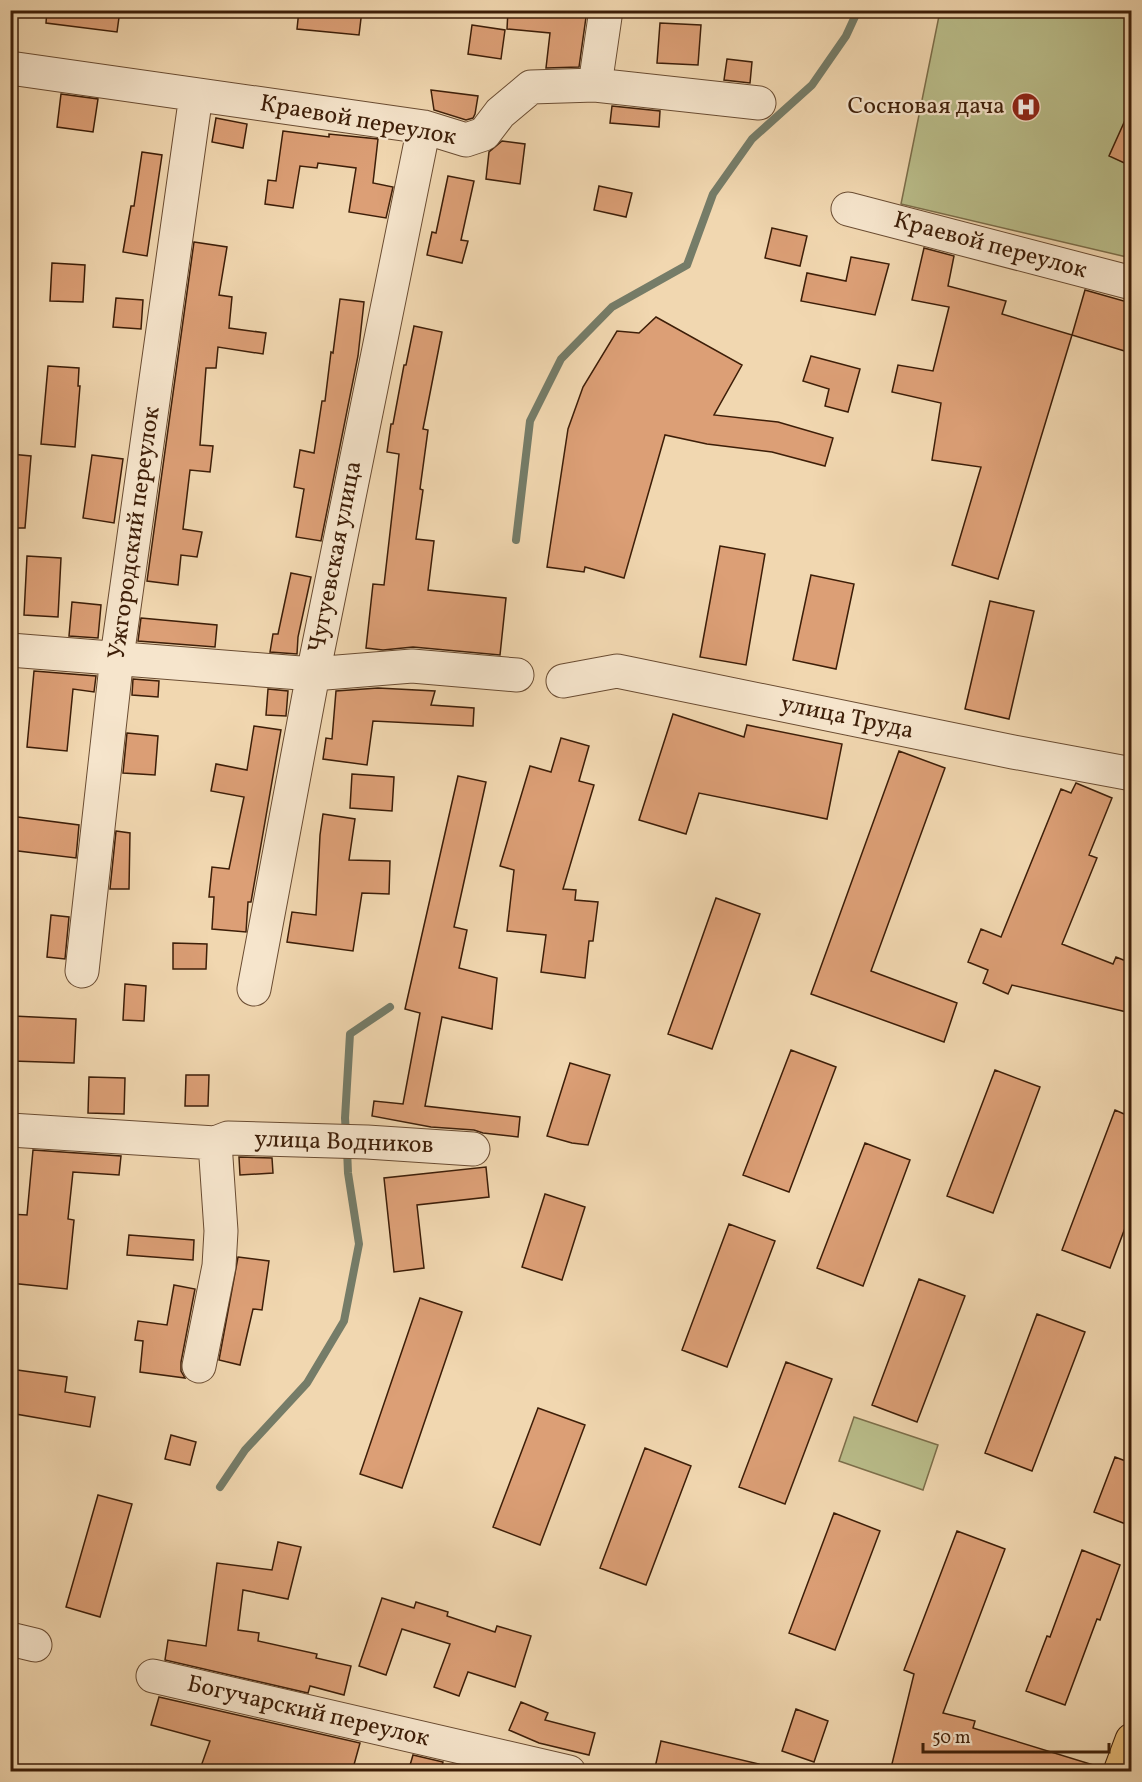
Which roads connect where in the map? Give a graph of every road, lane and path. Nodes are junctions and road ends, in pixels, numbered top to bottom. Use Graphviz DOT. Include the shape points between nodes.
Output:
graph roads {
  1 [pos="606,10"];
  2 [pos="10,68"];
  3 [pos="595,85"];
  4 [pos="196,95"];
  5 [pos="759,103"];
  6 [pos="424,127"];
  7 [pos="848,209"];
  8 [pos="1131,283"];
  9 [pos="10,650"];
  10 [pos="117,657"];
  11 [pos="313,674"];
  12 [pos="517,675"];
  13 [pos="563,681"];
  14 [pos="1131,774"];
  15 [pos="82,971"];
  16 [pos="254,989"];
  17 [pos="10,1130"];
  18 [pos="215,1143"];
  19 [pos="473,1149"];
  20 [pos="199,1366"];
  21 [pos="153,1676"];
  22 [pos="1131,1740"];
  23 [pos="569,1772"];
  24 [pos="1120,1772"];
  1 -- 3 [label="street"];
  2 -- 4 [label="street, Краевой переулок"];
  3 -- 5 [label="street, Краевой переулок"];
  3 -- 6 [label="street, Краевой переулок" via="531,87 500,113 484,134 466,140"];
  4 -- 6 [label="street, Краевой переулок"];
  4 -- 10 [label="street, Ужгородский переулок"];
  6 -- 11 [label="street, Чугуевская улица"];
  7 -- 8 [label="street, Краевой переулок"];
  9 -- 10 [label="street"];
  10 -- 11 [label="street"];
  10 -- 15 [label="street, Ужгородский переулок"];
  11 -- 12 [label="street" via="412,666"];
  11 -- 16 [label="street, Чугуевская улица"];
  13 -- 14 [label="street, улица Труда" via="616,671"];
  17 -- 18 [label="street, улица Водников"];
  18 -- 19 [label="street, улица Водников" via="228,1138 329,1140"];
  18 -- 20 [label="street" via="221,1232 219,1266"];
  21 -- 23 [label="street, Богучарский переулок"];
  22 -- 24 [label="main road"];
}
